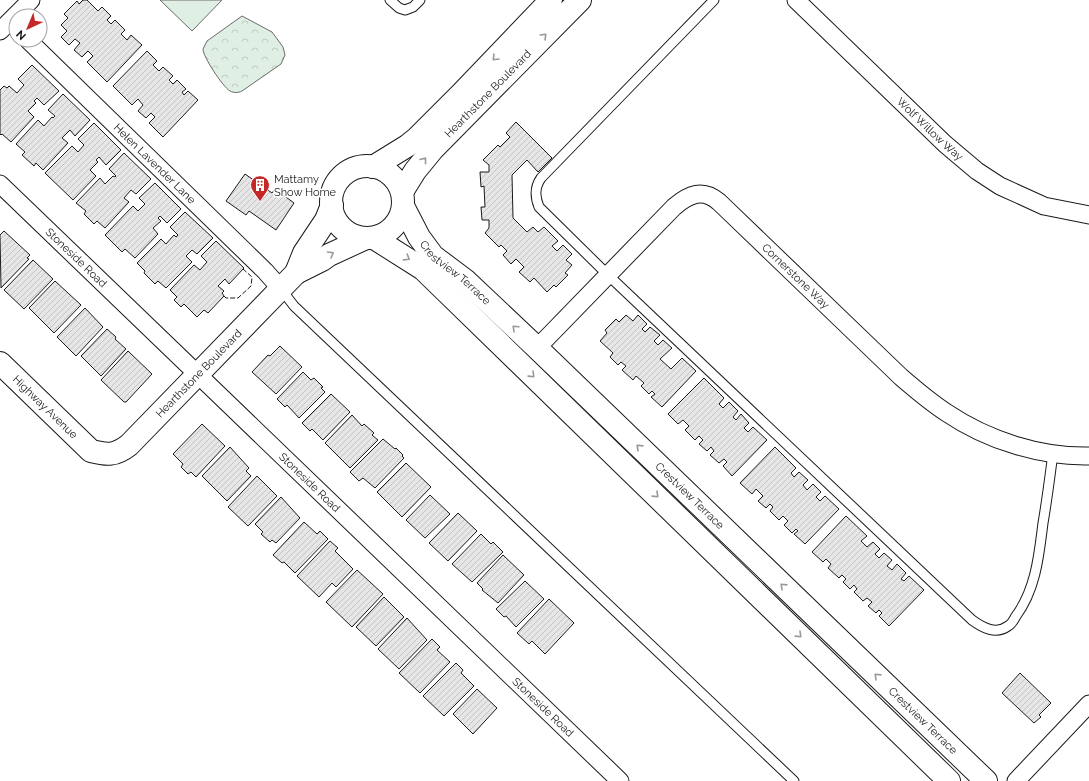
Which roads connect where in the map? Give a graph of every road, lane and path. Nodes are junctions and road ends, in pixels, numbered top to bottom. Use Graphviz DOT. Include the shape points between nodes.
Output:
graph roads {
  1 [pos="31,0"];
  2 [pos="390,0"];
  3 [pos="420,0"];
  4 [pos="551,0"];
  5 [pos="580,0"];
  6 [pos="714,0"];
  7 [pos="796,0"];
  8 [pos="24,8"];
  9 [pos="36,48"];
  10 [pos="373,167"];
  11 [pos="0,184"];
  12 [pos="402,199"];
  13 [pos="332,205"];
  14 [pos="1089,216"];
  15 [pos="370,238"];
  16 [pos="296,273"];
  17 [pos="608,275"];
  18 [pos="281,289"];
  19 [pos="537,348"];
  20 [pos="0,363"];
  21 [pos="198,375"];
  22 [pos="91,451"];
  23 [pos="1053,453"];
  24 [pos="1089,456"];
  25 [pos="1089,704"];
  26 [pos="620,781"];
  27 [pos="794,781"];
  28 [pos="949,781"];
  29 [pos="986,781"];
  30 [pos="1016,781"];
  1 -- 8 [label="street"];
  2 -- 3 [label="lane" via="405,10"];
  4 -- 10 [label="street, Hearthstone Boulevard, one-way" via="417,138"];
  12 -- 5 [label="street, Hearthstone Boulevard, one-way" via="416,171 433,149"];
  6 -- 17 [label="lane" via="537,184 535,192 540,207"];
  7 -- 14 [label="street, Wolf Willow Way" via="945,144 977,171 1000,186 1044,206"];
  9 -- 18 [label="street, Helen Lavender Lane"];
  10 -- 12 [label="street" via="388,173 397,181"];
  10 -- 13 [label="street" via="355,168 345,174 337,182"];
  11 -- 21 [label="street, Stoneside Road"];
  12 -- 15 [label="street" via="401,215 395,226"];
  19 -- 12 [label="street, Crestview Terrace, one-way" via="465,280 432,256 419,238"];
  13 -- 15 [label="street" via="334,216 340,226 350,234"];
  13 -- 16 [label="street, Hearthstone Boulevard" via="326,220 304,253"];
  16 -- 15 [label="street, Hearthstone Boulevard, one-way" via="329,255"];
  15 -- 28 [label="street, Crestview Terrace, one-way" via="423,269"];
  16 -- 18 [label="street, Hearthstone Boulevard"];
  17 -- 19 [label="street, Cornerstone Way"];
  17 -- 23 [label="street, Cornerstone Way" via="683,199 696,194 712,196 927,399 975,429 1027,448"];
  17 -- 23 [label="lane" via="980,626 992,630 1010,625 1027,600 1038,557"];
  18 -- 21 [label="street, Hearthstone Boulevard"];
  18 -- 27 [label="lane" via="294,306"];
  29 -- 19 [label="street, Crestview Terrace, one-way"];
  20 -- 22 [label="street, Highway Avenue"];
  21 -- 22 [label="street, Hearthstone Boulevard" via="124,449 111,454"];
  21 -- 26 [label="street, Stoneside Road"];
  23 -- 24 [label="street, Cornerstone Way"];
  25 -- 30 [label="street"];
}
